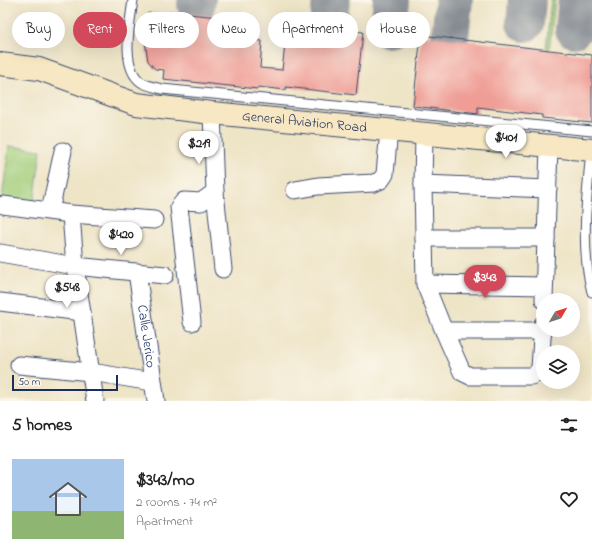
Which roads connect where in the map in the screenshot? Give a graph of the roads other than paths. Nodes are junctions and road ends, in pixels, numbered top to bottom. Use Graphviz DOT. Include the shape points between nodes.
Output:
graph roads {
  1 [pos="133,0"];
  2 [pos="0,64"];
  3 [pos="212,114"];
  4 [pos="389,130"];
  5 [pos="424,135"];
  6 [pos="592,144"];
  7 [pos="549,146"];
  8 [pos="63,151"];
  9 [pos="423,184"];
  10 [pos="548,189"];
  11 [pos="295,190"];
  12 [pos="215,192"];
  13 [pos="3,205"];
  14 [pos="50,212"];
  15 [pos="71,214"];
  16 [pos="154,220"];
  17 [pos="424,238"];
  18 [pos="546,238"];
  19 [pos="0,253"];
  20 [pos="75,266"];
  21 [pos="223,269"];
  22 [pos="137,272"];
  23 [pos="164,274"];
  24 [pos="425,284"];
  25 [pos="592,292"];
  26 [pos="544,293"];
  27 [pos="0,302"];
  28 [pos="82,312"];
  29 [pos="192,322"];
  30 [pos="536,328"];
  31 [pos="444,332"];
  32 [pos="542,337"];
  33 [pos="18,366"];
  34 [pos="91,372"];
  35 [pos="152,382"];
  36 [pos="95,401"];
  37 [pos="156,401"];
  1 -- 6 [label="lane" via="129,64 141,82 150,86"];
  2 -- 3 [label="main road, General Aviation Road" via="39,69 136,104"];
  3 -- 4 [label="main road, General Aviation Road"];
  3 -- 12 [label="street"];
  4 -- 5 [label="main road, General Aviation Road"];
  4 -- 11 [label="street" via="385,174 381,180 374,183"];
  5 -- 7 [label="main road, General Aviation Road"];
  5 -- 9 [label="street"];
  6 -- 7 [label="main road, General Aviation Road"];
  6 -- 25 [label="lane" via="586,218 588,278"];
  7 -- 10 [label="street"];
  8 -- 14 [label="street"];
  9 -- 10 [label="street"];
  9 -- 17 [label="street"];
  10 -- 18 [label="street"];
  12 -- 21 [label="street"];
  12 -- 29 [label="street" via="201,202 184,202 179,208"];
  13 -- 14 [label="street"];
  14 -- 15 [label="street"];
  15 -- 16 [label="street"];
  15 -- 20 [label="street"];
  17 -- 18 [label="street"];
  17 -- 24 [label="street"];
  18 -- 26 [label="street"];
  19 -- 20 [label="street"];
  20 -- 22 [label="street"];
  20 -- 28 [label="street"];
  22 -- 23 [label="street"];
  22 -- 35 [label="street, Calle Jerico"];
  24 -- 26 [label="street"];
  24 -- 31 [label="street"];
  27 -- 28 [label="street"];
  28 -- 34 [label="street"];
  30 -- 31 [label="street"];
  31 -- 32 [label="street" via="462,372 470,376 536,374 540,368"];
  33 -- 34 [label="street"];
  34 -- 35 [label="street"];
  34 -- 36 [label="street"];
  35 -- 37 [label="street, Calle Jerico"];
}
